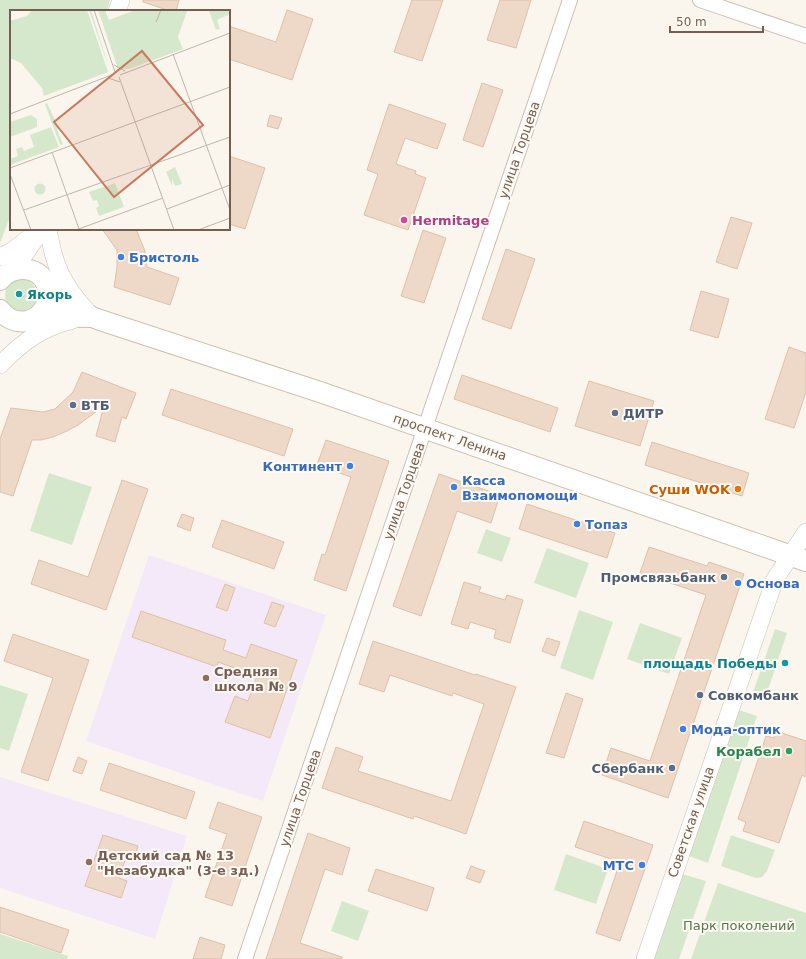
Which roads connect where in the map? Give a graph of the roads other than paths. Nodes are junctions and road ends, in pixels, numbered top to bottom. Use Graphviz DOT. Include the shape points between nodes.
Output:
graph roads {
  1 [pos="121,0"];
  2 [pos="570,0"];
  3 [pos="700,0"];
  4 [pos="117,10"];
  5 [pos="806,36"];
  6 [pos="39,230"];
  7 [pos="47,230"];
  8 [pos="47,230"];
  9 [pos="3,272"];
  10 [pos="45,284"];
  11 [pos="0,313"];
  12 [pos="92,317"];
  13 [pos="30,319"];
  14 [pos="0,360"];
  15 [pos="0,365"];
  16 [pos="425,428"];
  17 [pos="806,532"];
  18 [pos="798,558"];
  19 [pos="245,959"];
  20 [pos="645,959"];
  1 -- 4 [label="street"];
  2 -- 16 [label="street, улица Торцева"];
  3 -- 5 [label="street"];
  6 -- 9 [label="street"];
  7 -- 10 [label="street"];
  8 -- 12 [label="street" via="59,272 67,287"];
  9 -- 10 [label="main road" via="23,268 31,270"];
  10 -- 12 [label="main road"];
  10 -- 13 [label="main road" via="46,306"];
  11 -- 13 [label="main road" via="14,320"];
  12 -- 13 [label="main road"];
  12 -- 15 [label="street" via="38,332"];
  12 -- 16 [label="main road, проспект Ленина"];
  13 -- 14 [label="street"];
  16 -- 18 [label="main road, проспект Ленина"];
  16 -- 19 [label="street, улица Торцева"];
  17 -- 18 [label="street, Советская улица"];
  18 -- 20 [label="street, Советская улица" via="775,579"];
}
